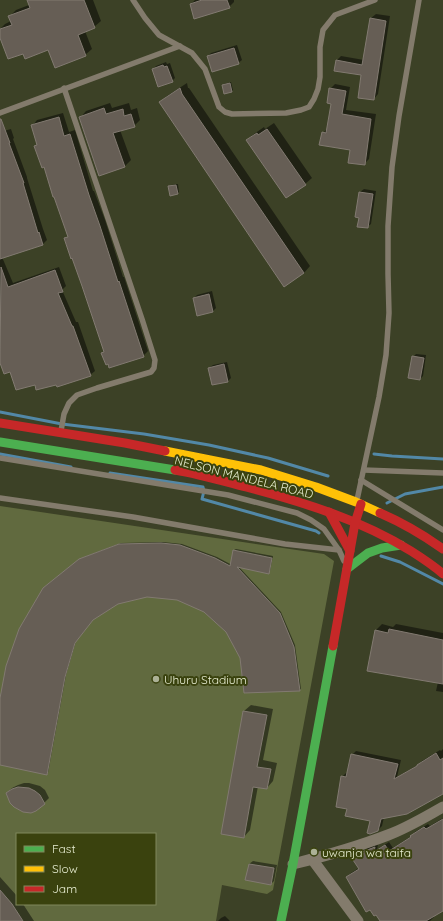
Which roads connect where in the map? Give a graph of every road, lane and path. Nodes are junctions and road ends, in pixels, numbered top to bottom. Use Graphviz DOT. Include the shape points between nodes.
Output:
graph roads {
  1 [pos="133,0"];
  2 [pos="375,0"];
  3 [pos="419,0"];
  4 [pos="180,46"];
  5 [pos="64,88"];
  6 [pos="0,113"];
  7 [pos="0,423"];
  8 [pos="60,432"];
  9 [pos="0,442"];
  10 [pos="0,458"];
  11 [pos="364,470"];
  12 [pos="443,474"];
  13 [pos="361,480"];
  14 [pos="0,498"];
  15 [pos="359,503"];
  16 [pos="329,512"];
  17 [pos="355,523"];
  18 [pos="443,530"];
  19 [pos="401,545"];
  20 [pos="443,549"];
  21 [pos="339,550"];
  22 [pos="350,551"];
  23 [pos="346,569"];
  24 [pos="443,574"];
  25 [pos="443,807"];
  26 [pos="312,859"];
  27 [pos="293,864"];
  28 [pos="281,921"];
  29 [pos="358,921"];
  1 -- 4 [label="lane" via="159,35"];
  2 -- 4 [label="lane" via="335,15 323,30 318,89 309,107 302,110 286,113 225,112 219,107 205,70 192,53"];
  3 -- 11 [label="lane" via="392,168 388,226 389,313 386,355"];
  4 -- 5 [label="lane"];
  5 -- 6 [label="lane"];
  5 -- 8 [label="lane" via="155,360 151,372 77,395 69,403"];
  7 -- 8 [label="main road, NELSON MANDELA ROAD"];
  8 -- 15 [label="main road, NELSON MANDELA ROAD" via="261,470"];
  9 -- 16 [label="main road, NELSON MANDELA ROAD" via="191,474 279,496"];
  10 -- 21 [label="lane" via="228,495 290,511 324,529"];
  11 -- 12 [label="lane"];
  11 -- 13 [label="lane"];
  13 -- 15 [label="lane"];
  13 -- 18 [label="lane"];
  14 -- 21 [label="lane" via="133,517 285,544"];
  15 -- 17 [label="main road"];
  15 -- 20 [label="main road, NELSON MANDELA ROAD" via="401,522"];
  16 -- 17 [label="main road, NELSON MANDELA ROAD"];
  16 -- 22 [label="main road"];
  17 -- 19 [label="main road, NELSON MANDELA ROAD"];
  17 -- 22 [label="main road"];
  19 -- 23 [label="main road" via="368,553"];
  19 -- 24 [label="main road, NELSON MANDELA ROAD"];
  21 -- 23 [label="lane"];
  22 -- 23 [label="main road"];
  23 -- 27 [label="main road"];
  25 -- 26 [label="street" via="389,835"];
  26 -- 27 [label="street"];
  26 -- 29 [label="street"];
  27 -- 28 [label="main road"];
}
